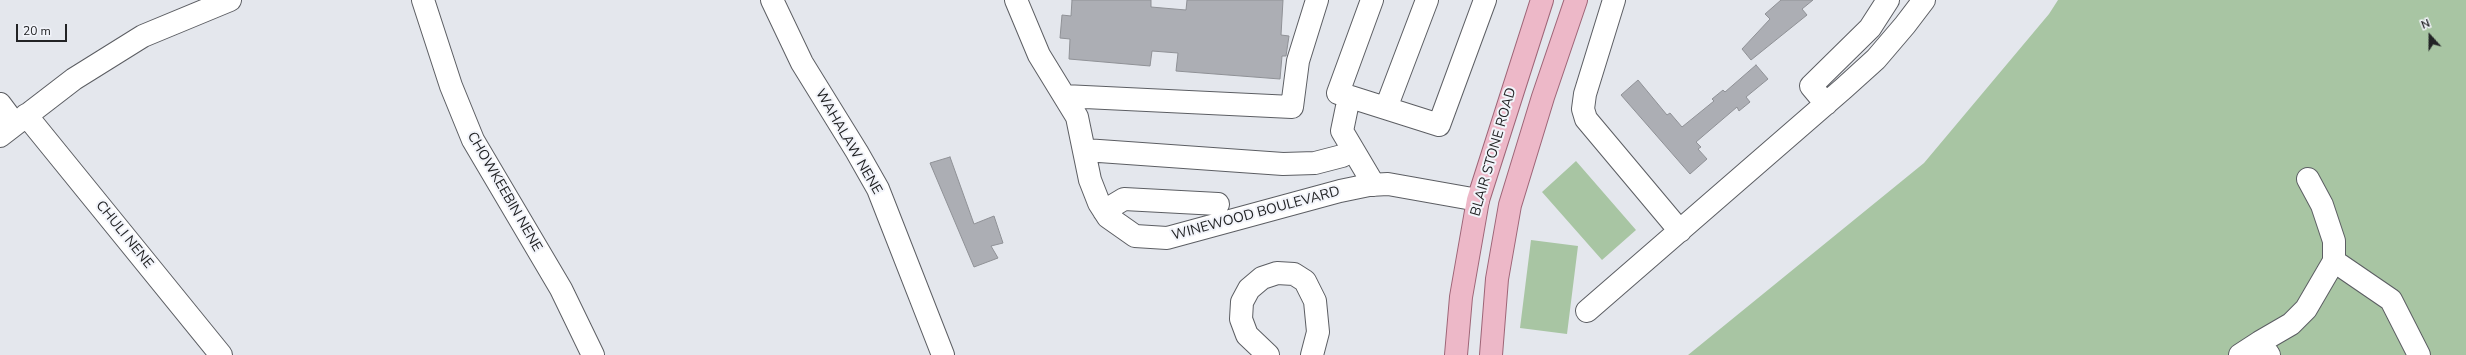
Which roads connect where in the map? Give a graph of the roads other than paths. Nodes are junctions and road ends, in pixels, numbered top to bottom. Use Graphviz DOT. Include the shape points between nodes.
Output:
graph roads {
  1 [pos="230,0"];
  2 [pos="423,0"];
  3 [pos="772,0"];
  4 [pos="1016,0"];
  5 [pos="1316,0"];
  6 [pos="1372,0"];
  7 [pos="1427,0"];
  8 [pos="1485,0"];
  9 [pos="1542,0"];
  10 [pos="1576,0"];
  11 [pos="1614,0"];
  12 [pos="1888,0"];
  13 [pos="1924,0"];
  14 [pos="1870,28"];
  15 [pos="1887,46"];
  16 [pos="1064,96"];
  17 [pos="1349,97"];
  18 [pos="0,104"];
  19 [pos="1826,104"];
  20 [pos="1386,108"];
  21 [pos="14,125"];
  22 [pos="1085,150"];
  23 [pos="1354,150"];
  24 [pos="2308,179"];
  25 [pos="1374,185"];
  26 [pos="1478,200"];
  27 [pos="1218,204"];
  28 [pos="1510,205"];
  29 [pos="1104,211"];
  30 [pos="1680,231"];
  31 [pos="2334,261"];
  32 [pos="1587,312"];
  33 [pos="2264,348"];
  34 [pos="221,355"];
  35 [pos="593,355"];
  36 [pos="943,355"];
  37 [pos="1268,355"];
  38 [pos="1312,355"];
  39 [pos="1456,355"];
  40 [pos="1491,355"];
  41 [pos="2240,355"];
  42 [pos="2419,355"];
  1 -- 21 [label="street" via="143,36 74,79"];
  2 -- 35 [label="street, CHOWKEEBIN NENE" via="451,86 473,140 561,289"];
  3 -- 36 [label="street, WAHALAW NENE" via="802,63 878,189"];
  4 -- 16 [label="street, WINEWOOD BOULEVARD" via="1039,55"];
  5 -- 16 [label="street" via="1298,62 1292,107"];
  6 -- 17 [label="street" via="1338,93"];
  7 -- 20 [label="street"];
  8 -- 20 [label="street" via="1438,125"];
  9 -- 26 [label="main road, BLAIR STONE ROAD"];
  10 -- 28 [label="main road"];
  11 -- 30 [label="street" via="1585,94 1583,109 1586,119"];
  12 -- 14 [label="street"];
  13 -- 15 [label="street"];
  14 -- 15 [label="street"];
  14 -- 19 [label="street" via="1811,86"];
  15 -- 19 [label="street"];
  16 -- 22 [label="street, WINEWOOD BOULEVARD" via="1077,118"];
  17 -- 20 [label="street"];
  17 -- 23 [label="street" via="1342,131"];
  18 -- 21 [label="street, CHULI NENE"];
  19 -- 30 [label="street"];
  21 -- 34 [label="street, CHULI NENE"];
  22 -- 23 [label="street" via="1283,164 1315,164"];
  22 -- 29 [label="street, WINEWOOD BOULEVARD" via="1090,180"];
  23 -- 25 [label="street"];
  24 -- 31 [label="street" via="2322,205 2334,241"];
  25 -- 26 [label="street, WINEWOOD BOULEVARD" via="1388,184"];
  25 -- 29 [label="street, WINEWOOD BOULEVARD" via="1340,191 1167,238 1135,236 1108,217"];
  26 -- 28 [label="main road"];
  26 -- 39 [label="main road, BLAIR STONE ROAD" via="1461,297"];
  27 -- 29 [label="street" via="1124,199"];
  28 -- 40 [label="main road" via="1497,279"];
  30 -- 32 [label="street"];
  31 -- 33 [label="street" via="2306,309"];
  31 -- 42 [label="street" via="2391,300"];
  33 -- 41 [label="street"];
  37 -- 38 [label="street" via="1247,335 1241,319 1242,302 1249,289 1262,278 1277,273 1294,274 1305,281 1315,301 1318,332"];
}
